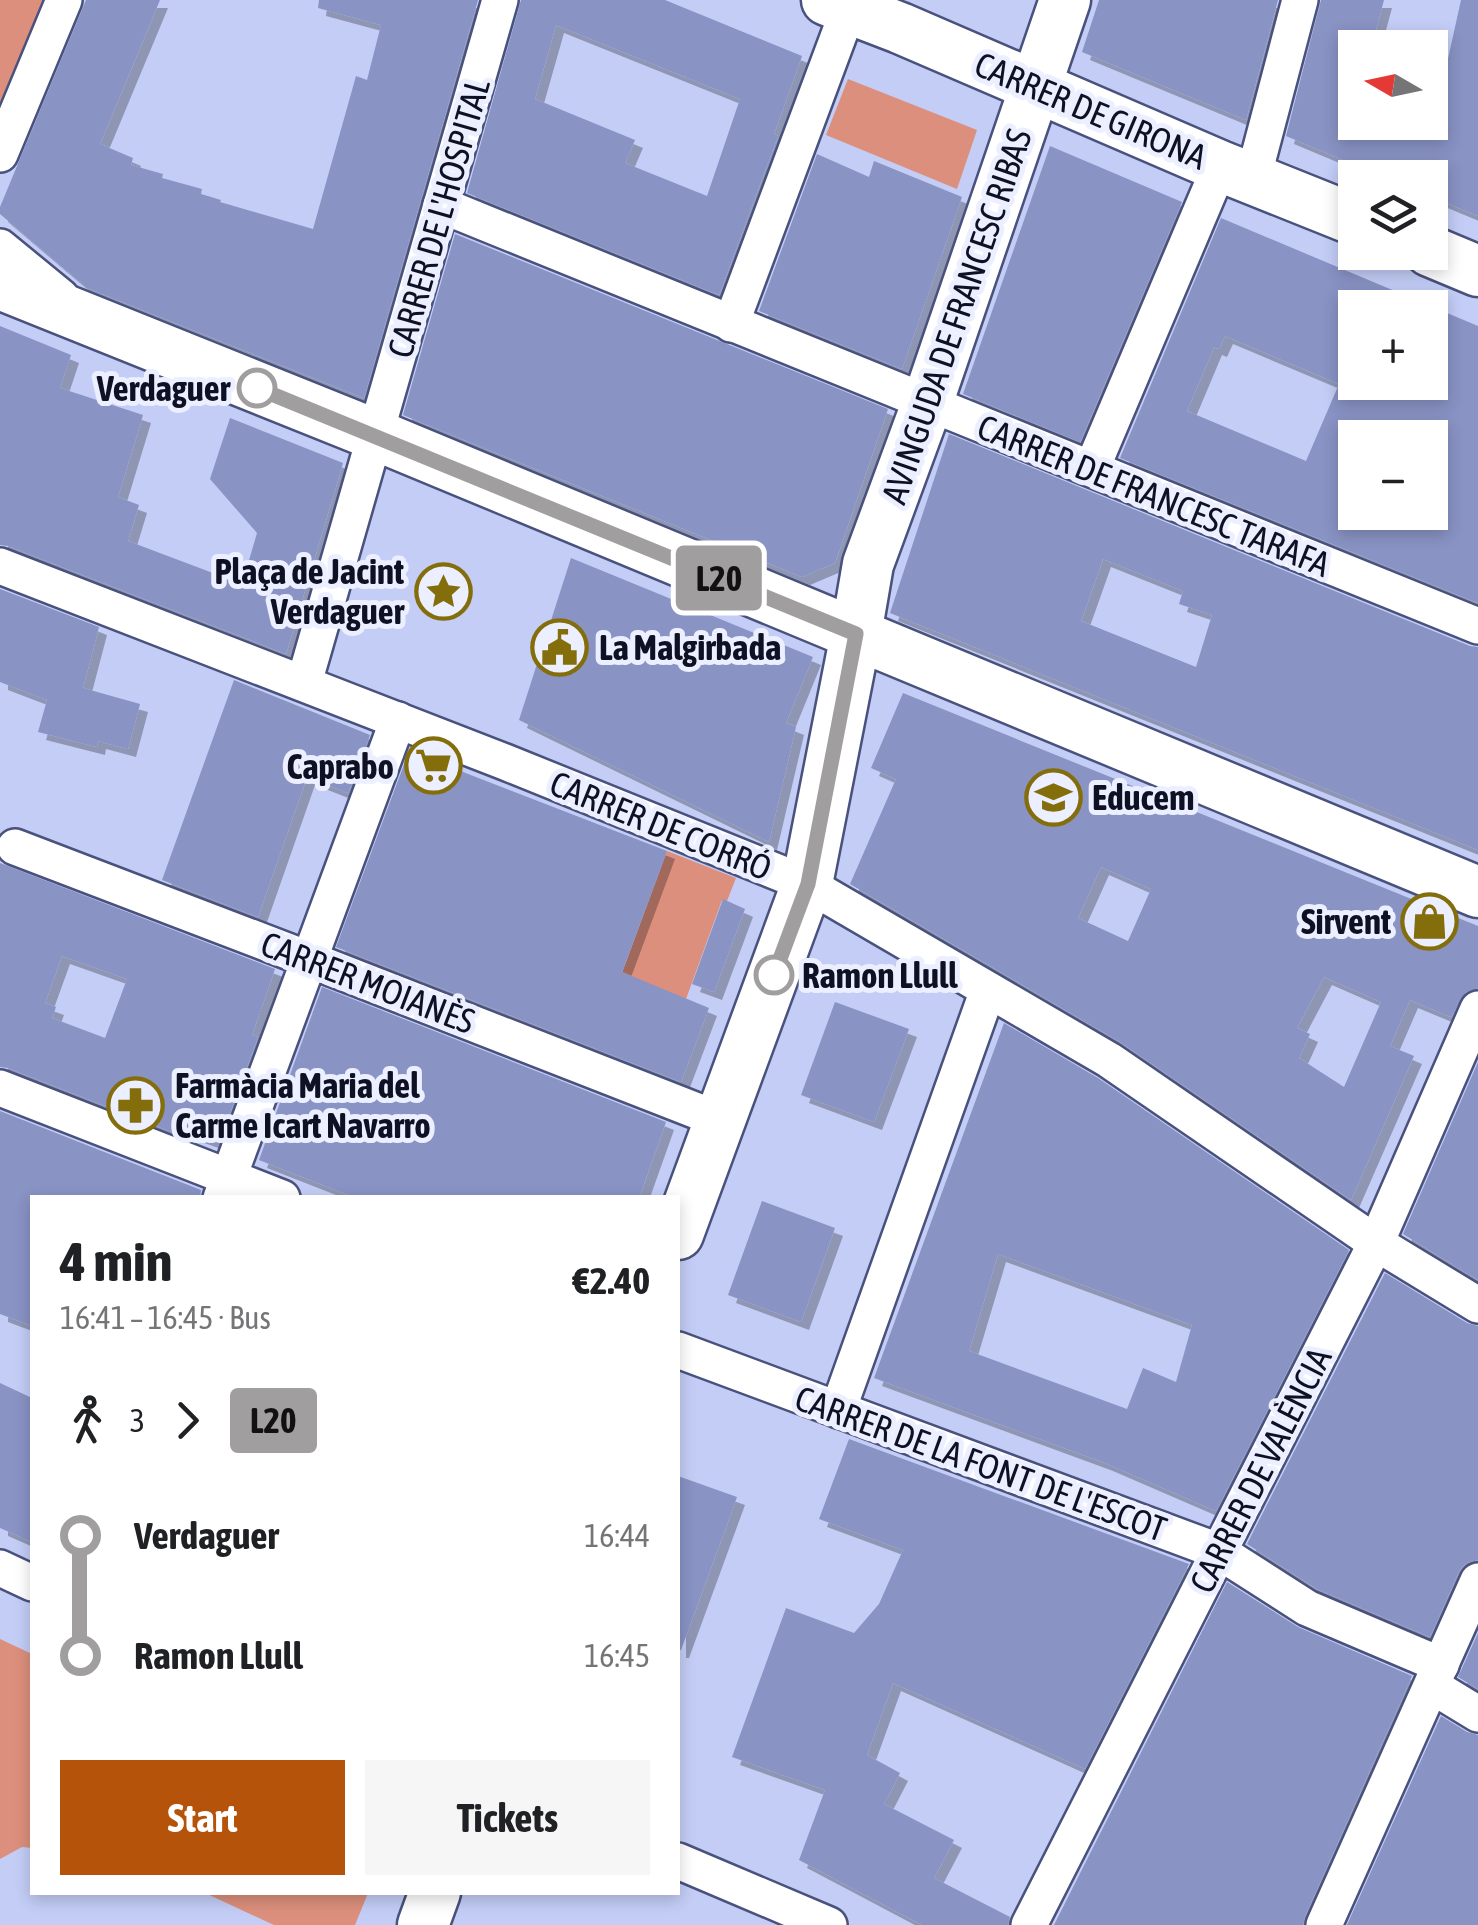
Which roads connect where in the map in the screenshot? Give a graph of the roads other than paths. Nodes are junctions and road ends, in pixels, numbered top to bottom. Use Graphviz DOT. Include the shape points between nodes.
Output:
graph roads {
  1 [pos="64,0"];
  2 [pos="500,0"];
  3 [pos="1065,0"];
  4 [pos="1300,0"];
  5 [pos="843,3"];
  6 [pos="1036,86"];
  7 [pos="0,154"];
  8 [pos="1237,172"];
  9 [pos="441,205"];
  10 [pos="1338,213"];
  11 [pos="0,247"];
  12 [pos="1448,258"];
  13 [pos="1478,271"];
  14 [pos="0,284"];
  15 [pos="89,320"];
  16 [pos="731,324"];
  17 [pos="927,404"];
  18 [pos="376,435"];
  19 [pos="1092,468"];
  20 [pos="0,566"];
  21 [pos="1478,626"];
  22 [pos="856,634"];
  23 [pos="304,683"];
  24 [pos="398,720"];
  25 [pos="15,847"];
  26 [pos="808,884"];
  27 [pos="1478,892"];
  28 [pos="308,958"];
  29 [pos="988,990"];
  30 [pos="1478,1008"];
  31 [pos="0,1088"];
  32 [pos="720,1120"];
  33 [pos="225,1187"];
  34 [pos="266,1195"];
  35 [pos="680,1229"];
  36 [pos="1376,1243"];
  37 [pos="1478,1306"];
  38 [pos="680,1351"];
  39 [pos="838,1410"];
  40 [pos="1218,1551"];
  41 [pos="0,1568"];
  42 [pos="1478,1581"];
  43 [pos="30,1582"];
  44 [pos="1436,1675"];
  45 [pos="1478,1714"];
  46 [pos="680,1862"];
  47 [pos="434,1895"];
  48 [pos="424,1925"];
  49 [pos="828,1925"];
  50 [pos="1029,1925"];
  51 [pos="1324,1925"];
  1 -- 7 [label="street"];
  2 -- 9 [label="street, CARRER DE L'HOSPITAL"];
  3 -- 6 [label="street, AVINGUDA DE FRANCESC RIBAS"];
  4 -- 8 [label="street"];
  5 -- 6 [label="street, CARRER DE GIRONA"];
  5 -- 16 [label="street"];
  6 -- 8 [label="street, CARRER DE GIRONA"];
  6 -- 17 [label="street, AVINGUDA DE FRANCESC RIBAS"];
  8 -- 10 [label="street, CARRER DE GIRONA"];
  8 -- 19 [label="street"];
  9 -- 16 [label="street, CARRER DE FRANCESC TARAFA"];
  9 -- 18 [label="street, CARRER DE L'HOSPITAL"];
  11 -- 15 [label="street"];
  12 -- 13 [label="street"];
  14 -- 15 [label="street"];
  15 -- 18 [label="street"];
  16 -- 17 [label="street, CARRER DE FRANCESC TARAFA"];
  17 -- 19 [label="street, CARRER DE FRANCESC TARAFA"];
  17 -- 22 [label="street, AVINGUDA DE FRANCESC RIBAS" via="868,564"];
  18 -- 22 [label="street"];
  18 -- 23 [label="street, CARRER DE L'HOSPITAL"];
  19 -- 21 [label="street, CARRER DE FRANCESC TARAFA"];
  20 -- 23 [label="street, CARRER DE CORRÓ"];
  22 -- 26 [label="street, AVINGUDA DE FRANCESC RIBAS"];
  22 -- 27 [label="street"];
  23 -- 24 [label="street, CARRER DE CORRÓ"];
  24 -- 26 [label="street, CARRER DE CORRÓ"];
  24 -- 28 [label="street"];
  25 -- 28 [label="street, CARRER MOIANÈS"];
  26 -- 29 [label="street, CARRER DE CORRÓ"];
  26 -- 32 [label="street, AVINGUDA DE FRANCESC RIBAS"];
  28 -- 32 [label="street, CARRER MOIANÈS"];
  28 -- 33 [label="street"];
  29 -- 36 [label="street, CARRER DE CORRÓ" via="1109,1060"];
  29 -- 39 [label="street"];
  30 -- 36 [label="street, CARRER DE VALÈNCIA"];
  31 -- 33 [label="street"];
  32 -- 35 [label="street, AVINGUDA DE FRANCESC RIBAS"];
  33 -- 34 [label="street"];
  36 -- 37 [label="street, CARRER DE CORRÓ"];
  36 -- 40 [label="street, CARRER DE VALÈNCIA"];
  38 -- 39 [label="street, CARRER DE LA FONT DE L'ESCOT"];
  39 -- 40 [label="street, CARRER DE LA FONT DE L'ESCOT"];
  40 -- 44 [label="street, CARRER DE LA FONT DE L'ESCOT" via="1307,1608"];
  40 -- 50 [label="street, CARRER DE VALÈNCIA"];
  41 -- 43 [label="street"];
  42 -- 44 [label="street"];
  44 -- 45 [label="street, CARRER DE LA FONT DE L'ESCOT"];
  44 -- 51 [label="street"];
  46 -- 49 [label="street"];
  47 -- 48 [label="street"];
}
